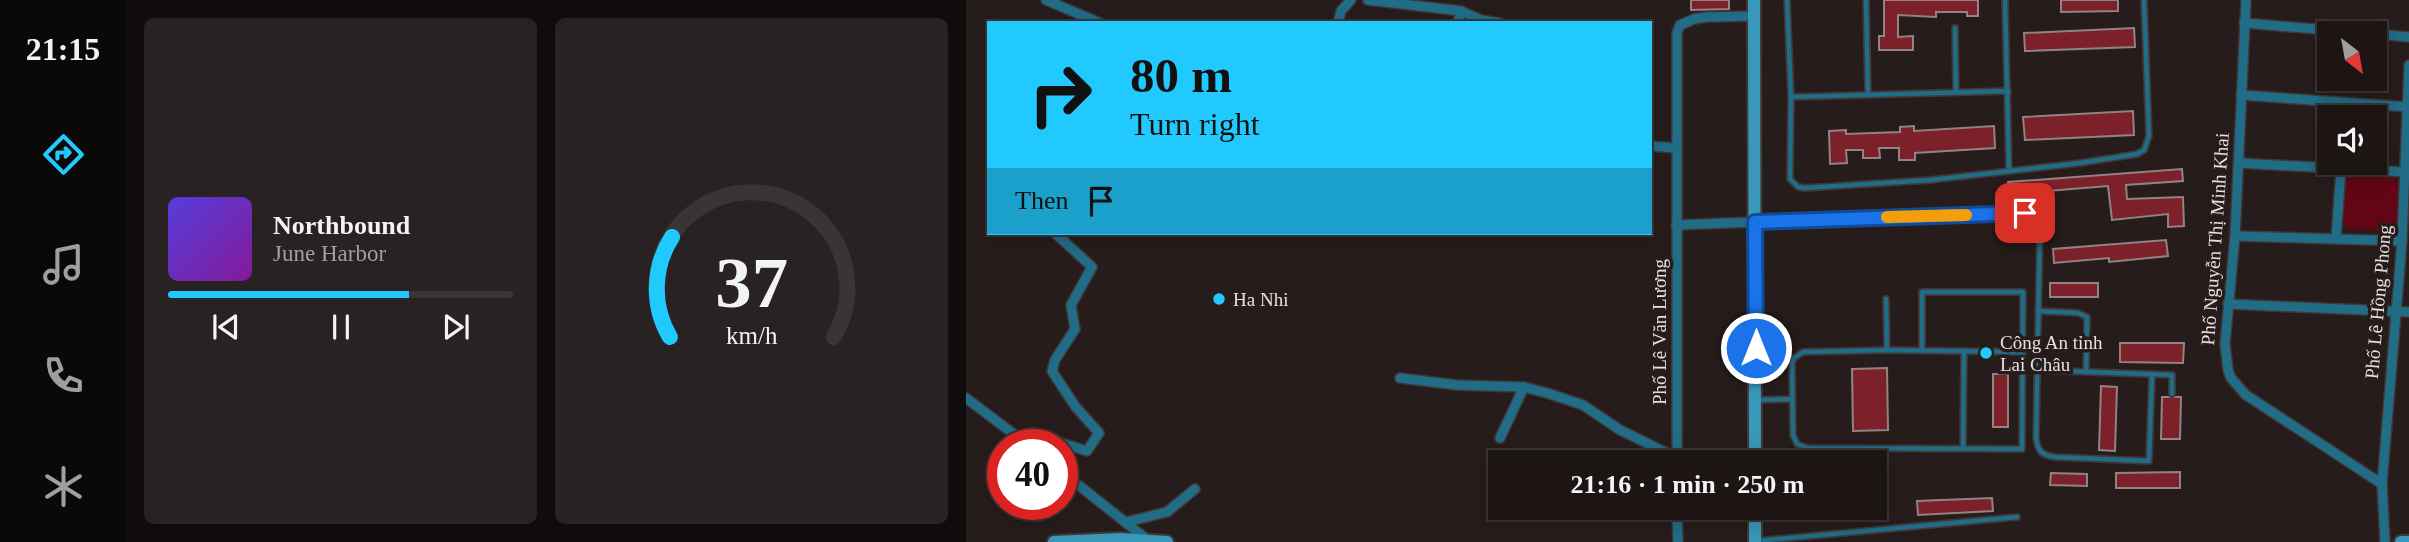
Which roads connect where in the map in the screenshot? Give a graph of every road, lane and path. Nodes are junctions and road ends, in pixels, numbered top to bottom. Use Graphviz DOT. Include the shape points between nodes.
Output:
graph roads {
  1 [pos="1046,0"];
  2 [pos="1351,0"];
  3 [pos="1368,0"];
  4 [pos="1754,0"];
  5 [pos="1787,0"];
  6 [pos="1866,0"];
  7 [pos="2006,0"];
  8 [pos="2144,0"];
  9 [pos="2246,0"];
  10 [pos="1461,11"];
  11 [pos="1754,16"];
  12 [pos="1095,21"];
  13 [pos="1338,21"];
  14 [pos="1458,21"];
  15 [pos="1487,21"];
  16 [pos="2244,23"];
  17 [pos="1955,28"];
  18 [pos="2317,29"];
  19 [pos="2387,35"];
  20 [pos="2409,37"];
  21 [pos="2409,65"];
  22 [pos="2008,91"];
  23 [pos="1956,92"];
  24 [pos="1868,94"];
  25 [pos="2241,95"];
  26 [pos="1791,97"];
  27 [pos="2409,107"];
  28 [pos="1652,146"];
  29 [pos="1676,148"];
  30 [pos="2239,163"];
  31 [pos="2317,168"];
  32 [pos="2009,171"];
  33 [pos="2387,171"];
  34 [pos="2405,172"];
  35 [pos="2341,175"];
  36 [pos="1755,222"];
  37 [pos="1675,225"];
  38 [pos="1057,235"];
  39 [pos="2235,236"];
  40 [pos="2336,238"];
  41 [pos="2402,241"];
  42 [pos="1886,299"];
  43 [pos="2228,304"];
  44 [pos="2038,311"];
  45 [pos="2396,312"];
  46 [pos="2409,312"];
  47 [pos="1887,350"];
  48 [pos="1922,350"];
  49 [pos="1964,351"];
  50 [pos="2022,352"];
  51 [pos="2037,370"];
  52 [pos="2086,372"];
  53 [pos="2152,374"];
  54 [pos="1400,378"];
  55 [pos="1524,387"];
  56 [pos="2172,394"];
  57 [pos="966,398"];
  58 [pos="1792,399"];
  59 [pos="1755,400"];
  60 [pos="1007,429"];
  61 [pos="1500,438"];
  62 [pos="1078,448"];
  63 [pos="1963,449"];
  64 [pos="1658,450"];
  65 [pos="1677,450"];
  66 [pos="1755,450"];
  67 [pos="1078,484"];
  68 [pos="2382,484"];
  69 [pos="1195,489"];
  70 [pos="2017,517"];
  71 [pos="1677,520"];
  72 [pos="1755,520"];
  73 [pos="1126,522"];
  74 [pos="1149,541"];
  75 [pos="1755,541"];
  76 [pos="1054,542"];
  77 [pos="1167,542"];
  78 [pos="1678,542"];
  79 [pos="2385,542"];
  80 [pos="2401,542"];
  81 [pos="2409,542"];
  1 -- 12 [label="street"];
  2 -- 13 [label="street"];
  3 -- 10 [label="street"];
  4 -- 11 [label="street"];
  5 -- 26 [label="lane"];
  6 -- 24 [label="lane"];
  7 -- 22 [label="lane"];
  8 -- 32 [label="lane" via="2148,136 2144,150 2118,158"];
  9 -- 16 [label="street, Phố Nguyễn Thị Minh Khai"];
  10 -- 14 [label="street"];
  10 -- 15 [label="street"];
  11 -- 29 [label="street, Phố Lê Văn Lương" via="1694,19 1681,25 1676,42"];
  11 -- 36 [label="street"];
  16 -- 18 [label="street"];
  16 -- 25 [label="street, Phố Nguyễn Thị Minh Khai"];
  17 -- 23 [label="lane"];
  19 -- 20 [label="street"];
  21 -- 27 [label="street, Phố Lê Hồng Phong"];
  22 -- 23 [label="lane"];
  22 -- 32 [label="lane"];
  23 -- 24 [label="lane"];
  24 -- 26 [label="lane"];
  25 -- 27 [label="street"];
  25 -- 30 [label="street, Phố Nguyễn Thị Minh Khai"];
  26 -- 32 [label="lane" via="1790,179 1798,187"];
  27 -- 34 [label="street, Phố Lê Hồng Phong"];
  28 -- 29 [label="street"];
  29 -- 37 [label="street, Phố Lê Văn Lương"];
  30 -- 31 [label="street"];
  30 -- 39 [label="street, Phố Nguyễn Thị Minh Khai"];
  33 -- 34 [label="street"];
  34 -- 41 [label="street, Phố Lê Hồng Phong"];
  35 -- 40 [label="street"];
  36 -- 37 [label="street"];
  36 -- 44 [label="lane" via="2031,214 2040,227"];
  36 -- 59 [label="street"];
  37 -- 65 [label="street, Phố Lê Văn Lương"];
  38 -- 62 [label="street" via="1091,267 1071,305 1075,329 1052,370 1099,433 1087,451"];
  39 -- 40 [label="street"];
  39 -- 43 [label="street, Phố Nguyễn Thị Minh Khai"];
  40 -- 41 [label="street"];
  41 -- 45 [label="street, Phố Lê Hồng Phong"];
  42 -- 47 [label="lane"];
  43 -- 45 [label="street"];
  43 -- 68 [label="street, Phố Nguyễn Thị Minh Khai" via="2225,360 2237,386"];
  44 -- 51 [label="lane"];
  44 -- 52 [label="lane" via="2087,317"];
  45 -- 46 [label="street"];
  45 -- 68 [label="street, Phố Lê Hồng Phong"];
  47 -- 48 [label="lane"];
  47 -- 58 [label="lane" via="1797,354 1792,364"];
  48 -- 49 [label="lane"];
  48 -- 50 [label="lane" via="1922,292 2023,292"];
  49 -- 50 [label="lane"];
  49 -- 63 [label="lane"];
  50 -- 63 [label="lane" via="2022,449"];
  51 -- 52 [label="lane"];
  51 -- 53 [label="lane" via="2036,438 2041,453 2149,461"];
  52 -- 53 [label="lane"];
  53 -- 56 [label="lane" via="2172,375"];
  54 -- 55 [label="street"];
  55 -- 61 [label="street"];
  55 -- 64 [label="street" via="1576,401"];
  57 -- 60 [label="street"];
  58 -- 59 [label="lane"];
  58 -- 63 [label="lane" via="1793,435 1801,447"];
  59 -- 66 [label="street"];
  67 -- 73 [label="street"];
  68 -- 79 [label="street, Phố Lê Hồng Phong"];
  69 -- 73 [label="street" via="1167,512"];
  70 -- 75 [label="lane"];
  71 -- 78 [label="street"];
  72 -- 75 [label="street"];
  73 -- 74 [label="street"];
  74 -- 76 [label="street"];
  74 -- 77 [label="street"];
  80 -- 81 [label="street"];
}
